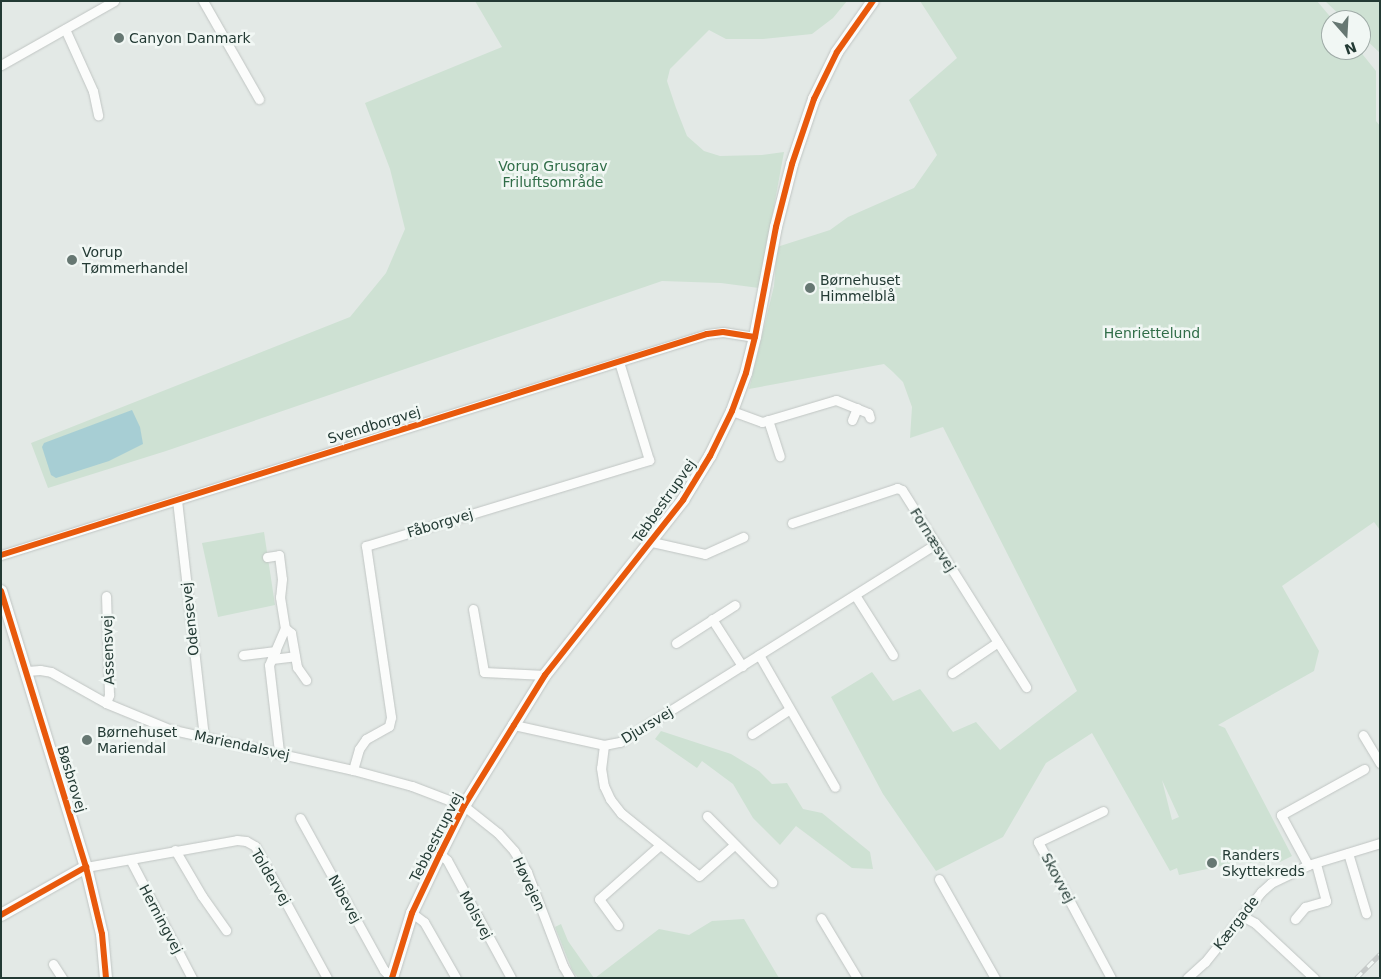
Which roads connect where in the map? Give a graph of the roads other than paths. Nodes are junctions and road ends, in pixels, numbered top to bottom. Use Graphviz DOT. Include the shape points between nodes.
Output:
graph roads {
  1 [pos="114,1"];
  2 [pos="203,1"];
  3 [pos="873,1"];
  4 [pos="65,29"];
  5 [pos="1,65"];
  6 [pos="259,99"];
  7 [pos="98,115"];
  8 [pos="756,337"];
  9 [pos="619,362"];
  10 [pos="857,408"];
  11 [pos="732,410"];
  12 [pos="870,418"];
  13 [pos="768,420"];
  14 [pos="852,420"];
  15 [pos="780,456"];
  16 [pos="177,500"];
  17 [pos="792,524"];
  18 [pos="743,537"];
  19 [pos="652,542"];
  20 [pos="936,544"];
  21 [pos="1,555"];
  22 [pos="267,557"];
  23 [pos="1,591"];
  24 [pos="855,595"];
  25 [pos="106,596"];
  26 [pos="735,605"];
  27 [pos="473,609"];
  28 [pos="6,619"];
  29 [pos="712,619"];
  30 [pos="285,628"];
  31 [pos="998,642"];
  32 [pos="676,643"];
  33 [pos="243,655"];
  34 [pos="274,655"];
  35 [pos="759,655"];
  36 [pos="893,655"];
  37 [pos="295,656"];
  38 [pos="742,666"];
  39 [pos="27,671"];
  40 [pos="952,673"];
  41 [pos="545,675"];
  42 [pos="306,680"];
  43 [pos="1026,687"];
  44 [pos="106,703"];
  45 [pos="790,709"];
  46 [pos="514,725"];
  47 [pos="752,734"];
  48 [pos="1363,735"];
  49 [pos="204,737"];
  50 [pos="604,745"];
  51 [pos="279,752"];
  52 [pos="1380,763"];
  53 [pos="1364,769"];
  54 [pos="353,770"];
  55 [pos="835,787"];
  56 [pos="464,806"];
  57 [pos="1103,811"];
  58 [pos="707,816"];
  59 [pos="300,818"];
  60 [pos="1380,843"];
  61 [pos="734,844"];
  62 [pos="660,846"];
  63 [pos="175,850"];
  64 [pos="1348,853"];
  65 [pos="440,854"];
  66 [pos="131,861"];
  67 [pos="1312,864"];
  68 [pos="86,867"];
  69 [pos="939,879"];
  70 [pos="772,882"];
  71 [pos="412,912"];
  72 [pos="1366,913"];
  73 [pos="1,915"];
  74 [pos="1242,916"];
  75 [pos="821,918"];
  76 [pos="1295,919"];
  77 [pos="618,925"];
  78 [pos="226,930"];
  79 [pos="53,964"];
  80 [pos="62,978"];
  81 [pos="106,978"];
  82 [pos="192,978"];
  83 [pos="327,978"];
  84 [pos="392,978"];
  85 [pos="456,978"];
  86 [pos="511,978"];
  87 [pos="570,978"];
  88 [pos="857,978"];
  89 [pos="995,978"];
  90 [pos="1111,978"];
  91 [pos="1187,978"];
  92 [pos="1314,978"];
  1 -- 4 [label="street"];
  2 -- 6 [label="street"];
  3 -- 8 [label="street, Tebbestrupvej" via="837,52 814,99 792,164 776,227"];
  4 -- 5 [label="street"];
  4 -- 7 [label="street" via="92,92"];
  8 -- 9 [label="street, Svendborgvej" via="724,332 707,334"];
  8 -- 11 [label="street, Tebbestrupvej"];
  9 -- 16 [label="street, Svendborgvej"];
  9 -- 54 [label="street, Fåborgvej" via="648,460 366,546 391,717 389,726 366,739 359,749"];
  10 -- 12 [label="street" via="868,413"];
  10 -- 13 [label="street" via="836,400"];
  10 -- 14 [label="street"];
  11 -- 13 [label="street" via="762,422"];
  11 -- 19 [label="street, Tebbestrupvej" via="693,485"];
  13 -- 15 [label="street"];
  16 -- 21 [label="street, Svendborgvej"];
  16 -- 49 [label="street, Odensevej"];
  17 -- 20 [label="street, Fornæsvej" via="897,488 902,490"];
  18 -- 19 [label="street" via="705,554"];
  19 -- 41 [label="street, Tebbestrupvej"];
  20 -- 24 [label="street, Djursvej"];
  20 -- 31 [label="street, Fornæsvej"];
  22 -- 30 [label="street" via="279,555"];
  23 -- 28 [label="street, Bøsbrovej"];
  24 -- 35 [label="street, Djursvej"];
  24 -- 36 [label="street"];
  25 -- 44 [label="street, Assensvej" via="109,695"];
  26 -- 29 [label="street"];
  27 -- 41 [label="street" via="484,672"];
  28 -- 39 [label="street, Bøsbrovej"];
  29 -- 32 [label="street"];
  29 -- 38 [label="street"];
  30 -- 34 [label="street"];
  30 -- 37 [label="street" via="291,633"];
  31 -- 40 [label="street"];
  31 -- 43 [label="street, Fornæsvej"];
  33 -- 34 [label="street"];
  34 -- 37 [label="street"];
  34 -- 51 [label="street" via="269,666"];
  35 -- 38 [label="street, Djursvej"];
  35 -- 45 [label="street"];
  37 -- 42 [label="street"];
  38 -- 50 [label="street, Djursvej" via="627,739"];
  39 -- 44 [label="street, Mariendalsvej" via="51,672"];
  39 -- 68 [label="street, Bøsbrovej"];
  41 -- 46 [label="street, Tebbestrupvej"];
  44 -- 49 [label="street, Mariendalsvej" via="169,729"];
  45 -- 47 [label="street"];
  45 -- 55 [label="street"];
  46 -- 50 [label="street, Djursvej"];
  46 -- 56 [label="street, Tebbestrupvej"];
  48 -- 52 [label="street"];
  49 -- 51 [label="street, Mariendalsvej"];
  50 -- 62 [label="street" via="601,768 610,799 621,813"];
  51 -- 54 [label="street, Mariendalsvej"];
  53 -- 67 [label="street" via="1281,815"];
  54 -- 56 [label="street, Mariendalsvej" via="412,786"];
  56 -- 65 [label="street, Tebbestrupvej"];
  56 -- 87 [label="street, Høvejen" via="498,833 514,851 526,872"];
  57 -- 90 [label="street, Skovvej" via="1038,842"];
  58 -- 61 [label="street"];
  59 -- 84 [label="street, Nibevej" via="384,970"];
  60 -- 64 [label="street, Kærgade"];
  61 -- 62 [label="street" via="698,876"];
  61 -- 70 [label="street"];
  62 -- 77 [label="street" via="598,899"];
  63 -- 66 [label="street, Toldervej"];
  63 -- 78 [label="street"];
  63 -- 83 [label="street, Toldervej" via="237,840 255,846"];
  64 -- 67 [label="street, Kærgade"];
  64 -- 72 [label="street"];
  65 -- 71 [label="street, Tebbestrupvej"];
  65 -- 86 [label="street, Molsvej"];
  66 -- 68 [label="street, Toldervej"];
  66 -- 82 [label="street, Herningvej"];
  67 -- 74 [label="street, Kærgade" via="1271,883"];
  67 -- 76 [label="street" via="1326,901 1305,907"];
  68 -- 73 [label="street"];
  68 -- 81 [label="street, Bøsbrovej" via="102,934"];
  69 -- 89 [label="street"];
  71 -- 84 [label="street, Tebbestrupvej"];
  71 -- 85 [label="street" via="424,922"];
  74 -- 91 [label="street, Kærgade" via="1205,962"];
  74 -- 92 [label="street" via="1255,923"];
  75 -- 88 [label="street"];
  79 -- 80 [label="street"];
}
